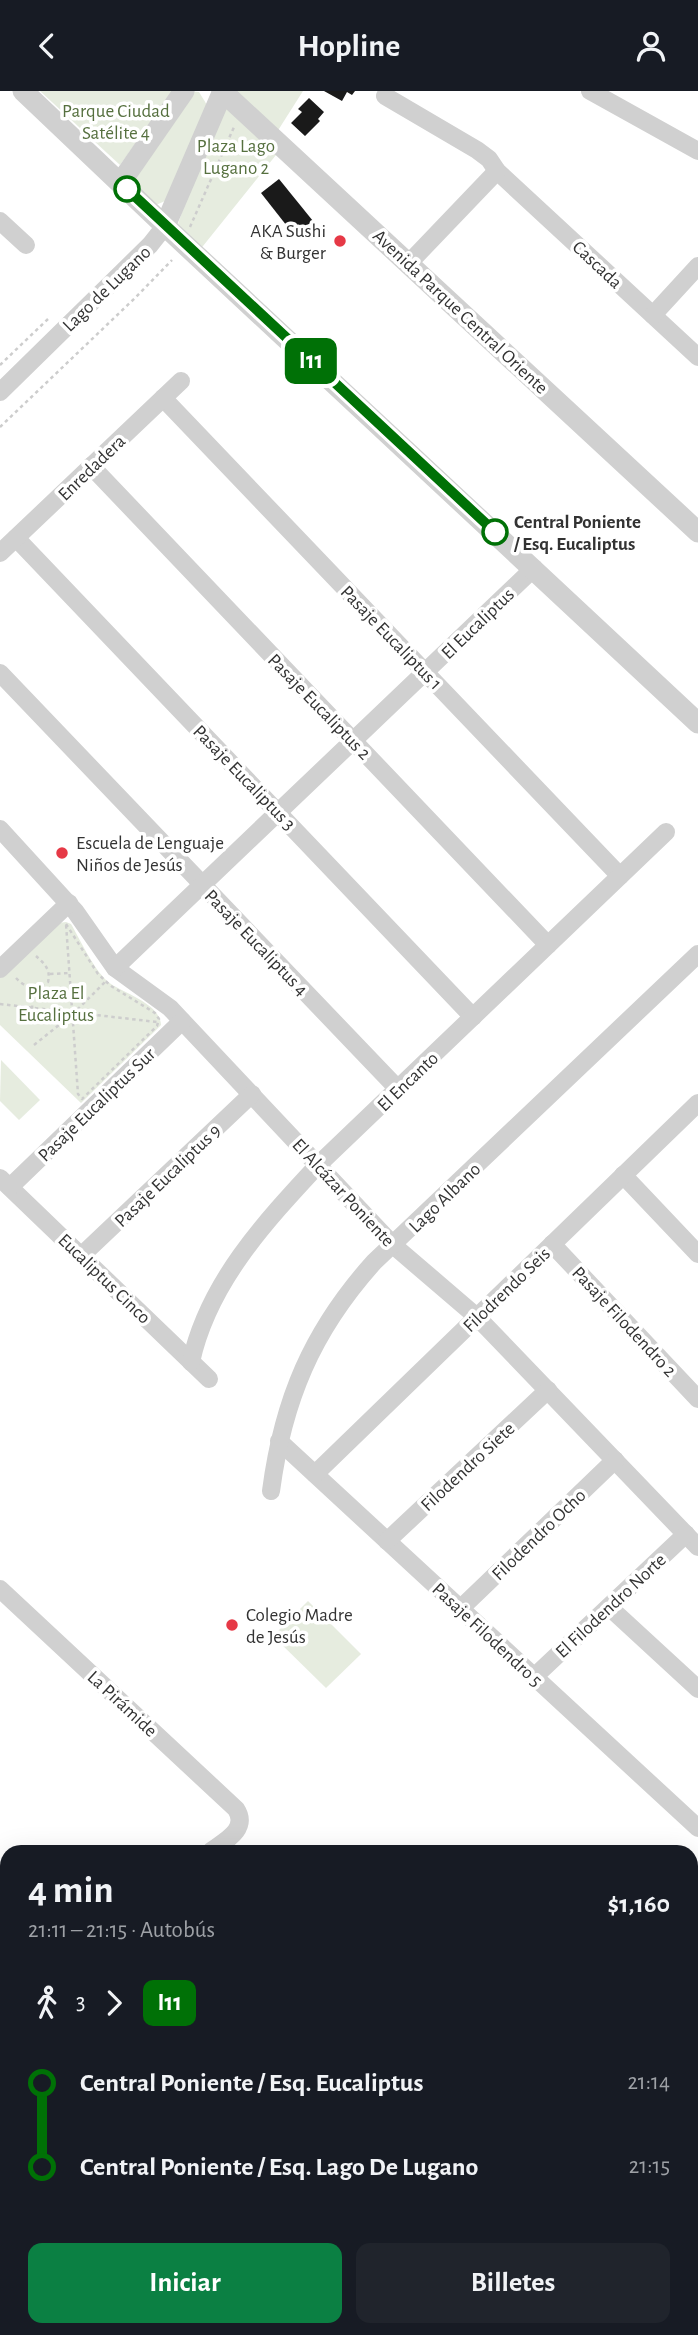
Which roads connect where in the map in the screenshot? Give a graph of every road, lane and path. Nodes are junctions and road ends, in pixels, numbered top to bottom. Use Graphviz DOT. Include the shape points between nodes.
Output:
graph roads {
  1 [pos="23,91"];
  2 [pos="184,91"];
  3 [pos="222,91"];
  4 [pos="590,91"];
  5 [pos="385,96"];
  6 [pos="235,124"];
  7 [pos="698,151"];
  8 [pos="497,171"];
  9 [pos="121,182"];
  10 [pos="165,226"];
  11 [pos="191,226"];
  12 [pos="3,228"];
  13 [pos="26,245"];
  14 [pos="174,257"];
  15 [pos="410,263"];
  16 [pos="698,266"];
  17 [pos="653,315"];
  18 [pos="698,357"];
  19 [pos="181,381"];
  20 [pos="0,392"];
  21 [pos="163,398"];
  22 [pos="0,427"];
  23 [pos="91,466"];
  24 [pos="698,532"];
  25 [pos="16,538"];
  26 [pos="0,553"];
  27 [pos="534,569"];
  28 [pos="425,672"];
  29 [pos="0,673"];
  30 [pos="698,723"];
  31 [pos="353,741"];
  32 [pos="278,813"];
  33 [pos="0,829"];
  34 [pos="666,832"];
  35 [pos="620,876"];
  36 [pos="202,885"];
  37 [pos="69,903"];
  38 [pos="548,945"];
  39 [pos="31,951"];
  40 [pos="698,954"];
  41 [pos="5,970"];
  42 [pos="70,973"];
  43 [pos="50,974"];
  44 [pos="111,974"];
  45 [pos="33,988"];
  46 [pos="0,1005"];
  47 [pos="32,1009"];
  48 [pos="74,1013"];
  49 [pos="473,1017"];
  50 [pos="182,1021"];
  51 [pos="158,1022"];
  52 [pos="34,1045"];
  53 [pos="397,1089"];
  54 [pos="252,1094"];
  55 [pos="697,1105"];
  56 [pos="318,1165"];
  57 [pos="623,1175"];
  58 [pos="5,1183"];
  59 [pos="552,1244"];
  60 [pos="393,1245"];
  61 [pos="698,1254"];
  62 [pos="81,1256"];
  63 [pos="477,1317"];
  64 [pos="191,1362"];
  65 [pos="209,1379"];
  66 [pos="548,1390"];
  67 [pos="698,1399"];
  68 [pos="279,1441"];
  69 [pos="615,1460"];
  70 [pos="315,1475"];
  71 [pos="271,1491"];
  72 [pos="692,1540"];
  73 [pos="387,1541"];
  74 [pos="0,1589"];
  75 [pos="609,1607"];
  76 [pos="460,1609"];
  77 [pos="534,1677"];
  78 [pos="698,1689"];
  79 [pos="698,1828"];
  80 [pos="219,1845"];
  1 -- 9 [label="street"];
  2 -- 9 [label="street"];
  3 -- 10 [label="street, Lago de Lugano"];
  3 -- 15 [label="street, Avenida Parque Central Oriente"];
  4 -- 7 [label="street"];
  5 -- 8 [label="street, Cascada" via="477,150"];
  6 -- 11 [label="path"];
  8 -- 15 [label="street"];
  8 -- 17 [label="street, Cascada"];
  9 -- 10 [label="street"];
  10 -- 20 [label="street, Lago de Lugano"];
  10 -- 27 [label="street"];
  12 -- 13 [label="street"];
  14 -- 22 [label="path"];
  15 -- 24 [label="street, Avenida Parque Central Oriente"];
  16 -- 17 [label="street"];
  17 -- 18 [label="street, Cascada"];
  19 -- 21 [label="street, Enredadera"];
  21 -- 23 [label="street, Enredadera"];
  21 -- 28 [label="street, Pasaje Eucaliptus 1"];
  23 -- 25 [label="street, Enredadera"];
  23 -- 31 [label="street, Pasaje Eucaliptus 2"];
  25 -- 26 [label="street, Enredadera"];
  25 -- 32 [label="street, Pasaje Eucaliptus 3"];
  27 -- 28 [label="street, El Eucaliptus"];
  27 -- 30 [label="street"];
  28 -- 31 [label="street, El Eucaliptus"];
  28 -- 35 [label="street, Pasaje Eucaliptus 1"];
  29 -- 36 [label="street, Pasaje Eucaliptus 4"];
  31 -- 32 [label="street, El Eucaliptus"];
  31 -- 38 [label="street, Pasaje Eucaliptus 2"];
  32 -- 36 [label="street, El Eucaliptus"];
  32 -- 49 [label="street, Pasaje Eucaliptus 3"];
  33 -- 37 [label="street, El Alcázar Poniente"];
  34 -- 35 [label="street, El Encanto"];
  35 -- 38 [label="street, El Encanto"];
  36 -- 44 [label="street, El Eucaliptus"];
  36 -- 53 [label="street, Pasaje Eucaliptus 4"];
  37 -- 41 [label="street"];
  37 -- 44 [label="street, El Alcázar Poniente"];
  38 -- 49 [label="street, El Encanto"];
  39 -- 43 [label="path"];
  40 -- 60 [label="street, Lago Albano"];
  41 -- 45 [label="path"];
  42 -- 43 [label="path"];
  42 -- 44 [label="path" via="66,924 98,974"];
  42 -- 48 [label="path"];
  43 -- 45 [label="path" via="48,982"];
  44 -- 48 [label="path"];
  44 -- 50 [label="street, El Alcázar Poniente" via="163,1003"];
  44 -- 51 [label="path" via="131,1000 155,1013"];
  45 -- 47 [label="path"];
  46 -- 47 [label="path"];
  47 -- 48 [label="path"];
  48 -- 51 [label="path"];
  48 -- 51 [label="path" via="78,1094 82,1099"];
  48 -- 52 [label="path"];
  49 -- 53 [label="street, El Encanto"];
  50 -- 54 [label="street, El Alcázar Poniente"];
  50 -- 58 [label="street, Pasaje Eucaliptus Sur"];
  53 -- 56 [label="street, El Encanto"];
  54 -- 56 [label="street, El Alcázar Poniente"];
  54 -- 62 [label="street, Pasaje Eucaliptus 9"];
  55 -- 57 [label="street, Filodrendo Seis"];
  56 -- 60 [label="street, El Alcázar Poniente"];
  56 -- 64 [label="street, El Encanto" via="263,1226 228,1275"];
  57 -- 59 [label="street, Filodrendo Seis"];
  57 -- 61 [label="street"];
  58 -- 62 [label="street, Eucaliptus Cinco"];
  59 -- 63 [label="street, Filodrendo Seis"];
  59 -- 67 [label="street, Pasaje Filodendro 2"];
  60 -- 63 [label="street, El Alcázar Poniente"];
  60 -- 68 [label="street, Lago Albano" via="356,1283 324,1328 300,1373"];
  62 -- 64 [label="street, Eucaliptus Cinco"];
  63 -- 66 [label="street, El Alcázar Poniente"];
  63 -- 70 [label="street, Filodrendo Seis"];
  64 -- 65 [label="street, Eucaliptus Cinco"];
  66 -- 69 [label="street, El Alcázar Poniente"];
  66 -- 73 [label="street, Filodendro Siete"];
  68 -- 70 [label="street, Pasaje Filodendro 5"];
  68 -- 71 [label="street, Lago Albano"];
  69 -- 72 [label="street, El Alcázar Poniente"];
  69 -- 76 [label="street, Filodendro Ocho"];
  70 -- 73 [label="street, Pasaje Filodendro 5"];
  72 -- 75 [label="street, El Filodendro Norte"];
  73 -- 76 [label="street, Pasaje Filodendro 5"];
  74 -- 80 [label="street, La Pirámide" via="236,1809 240,1820 235,1833"];
  75 -- 77 [label="street, El Filodendro Norte"];
  75 -- 78 [label="street"];
  76 -- 77 [label="street, Pasaje Filodendro 5"];
  77 -- 79 [label="street, Pasaje Filodendro 5"];
}
